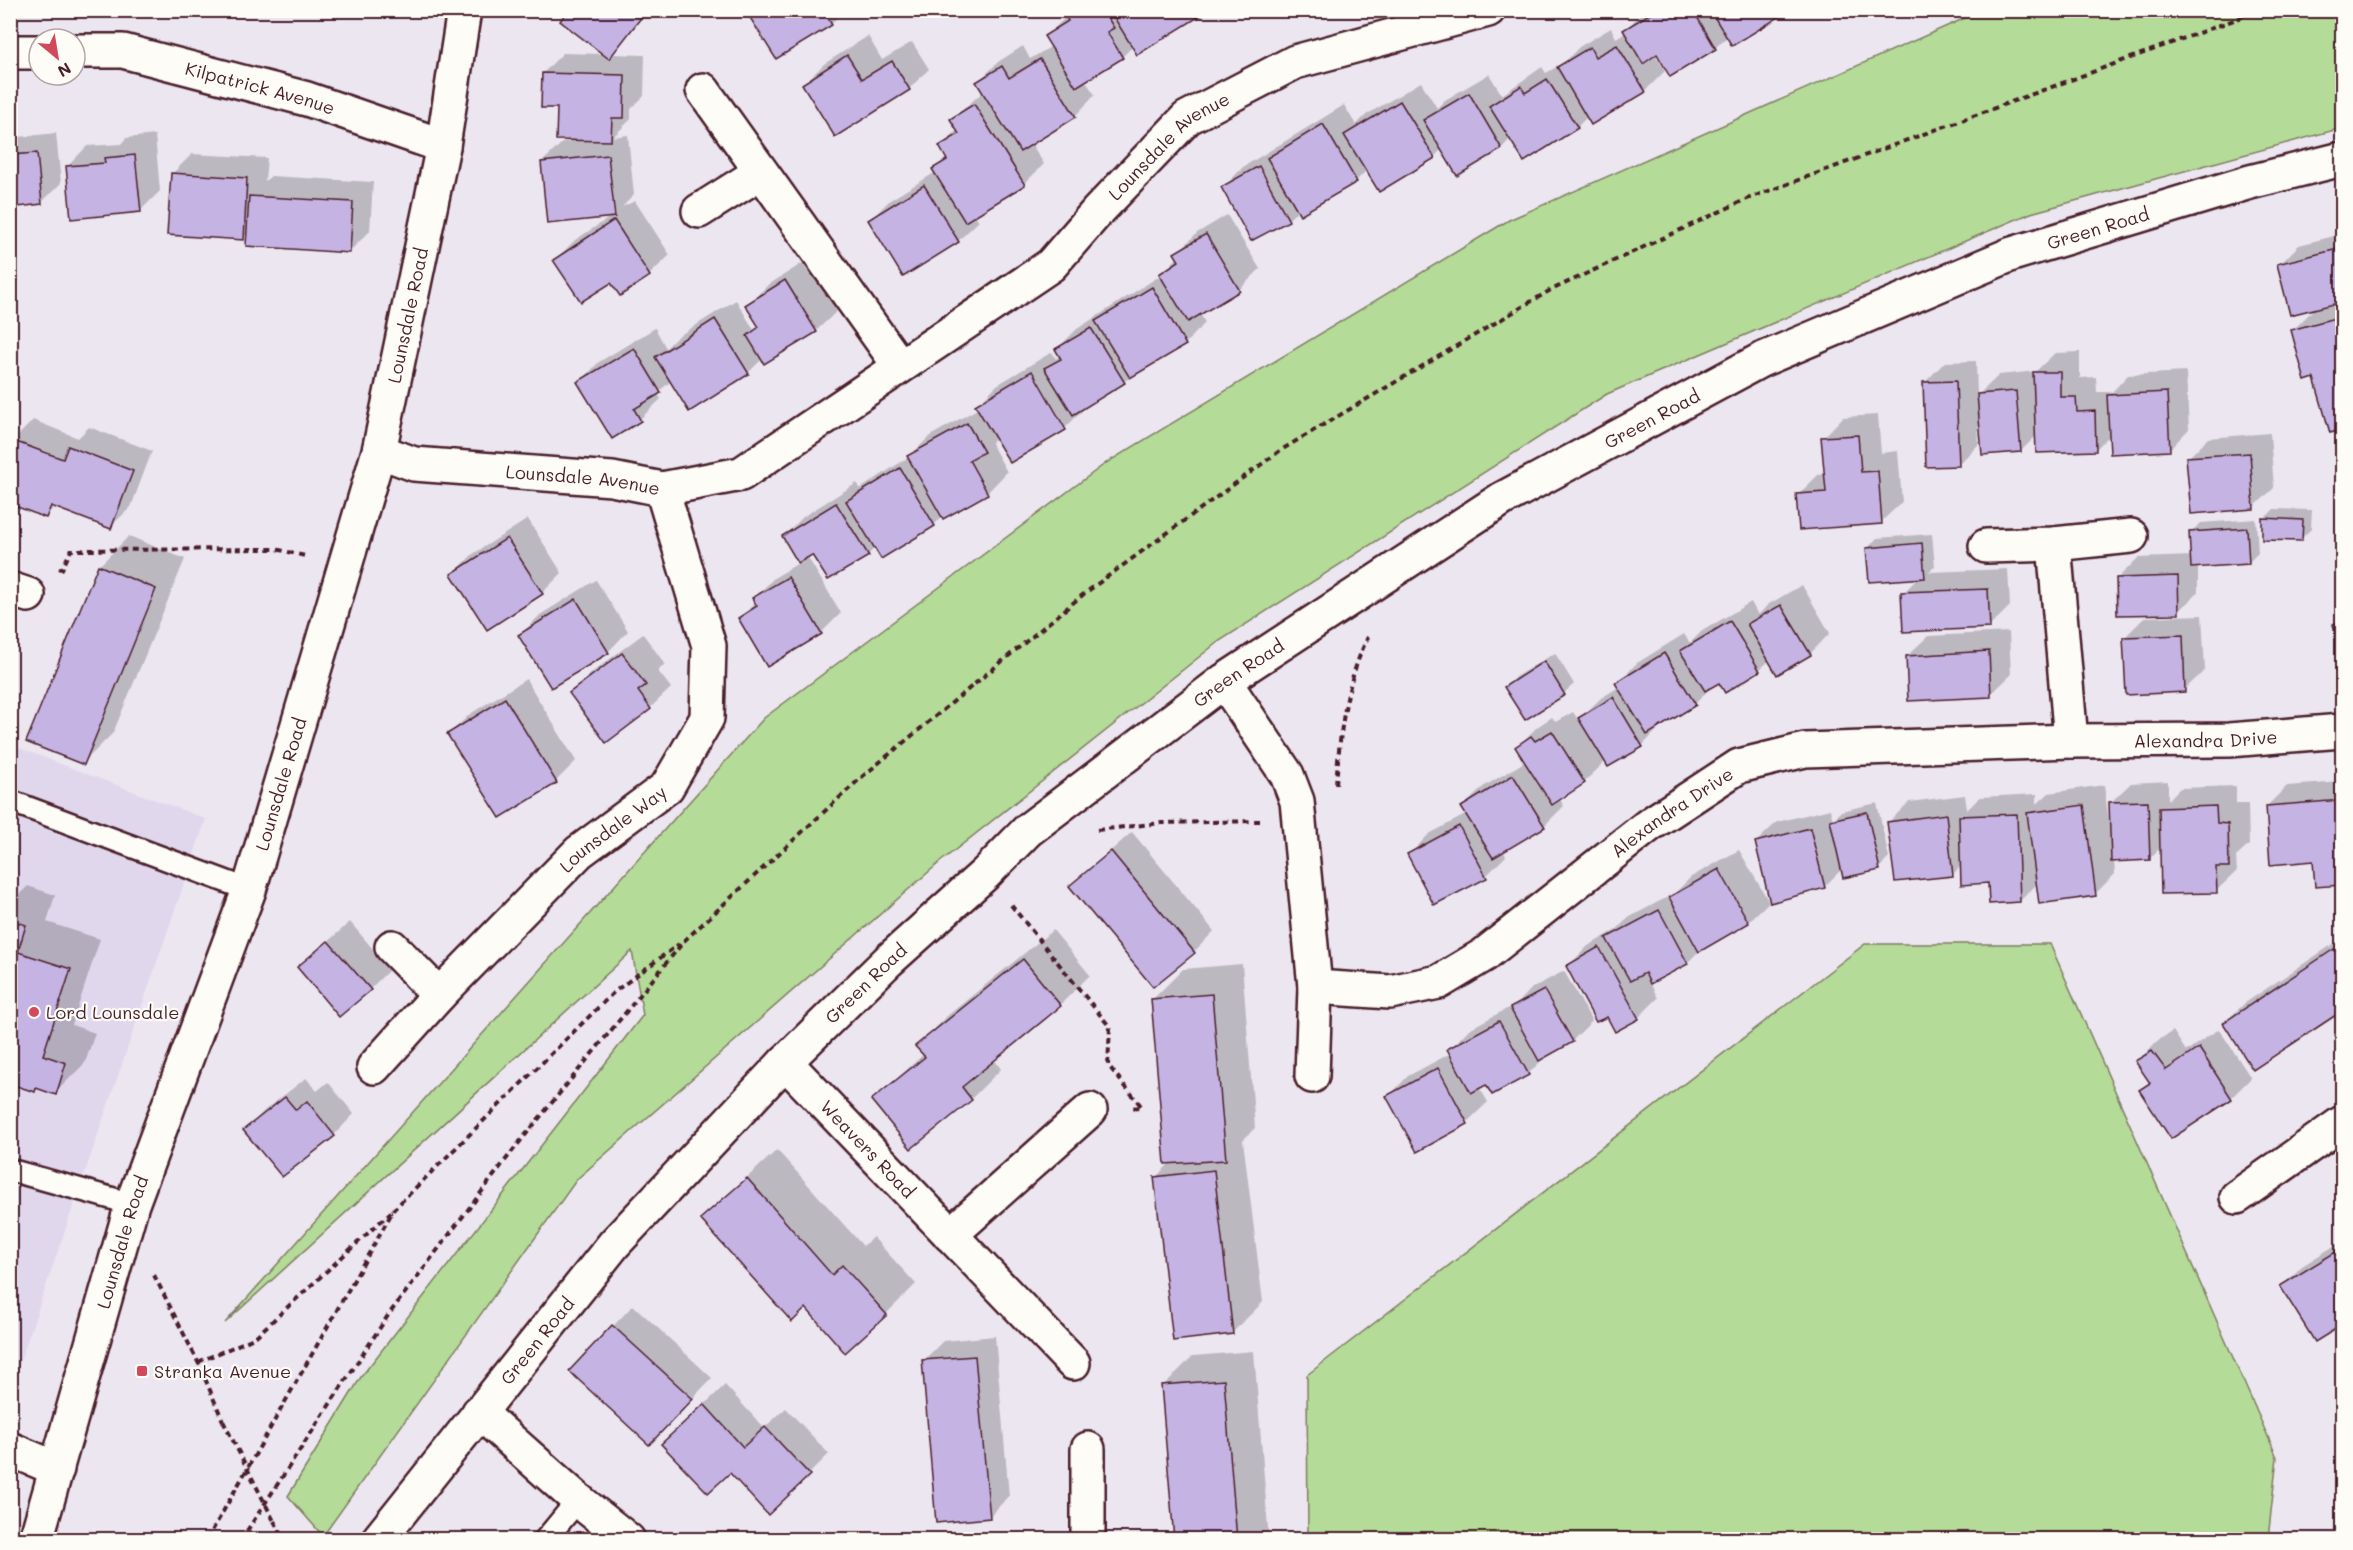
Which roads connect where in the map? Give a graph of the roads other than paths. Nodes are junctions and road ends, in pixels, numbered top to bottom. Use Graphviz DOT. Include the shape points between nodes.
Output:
graph roads {
  1 [pos="464,10"];
  2 [pos="1488,10"];
  3 [pos="87,51"];
  4 [pos="10,52"];
  5 [pos="27,52"];
  6 [pos="703,90"];
  7 [pos="443,146"];
  8 [pos="2343,159"];
  9 [pos="760,172"];
  10 [pos="699,211"];
  11 [pos="899,366"];
  12 [pos="379,451"];
  13 [pos="662,489"];
  14 [pos="2131,536"];
  15 [pos="2054,544"];
  16 [pos="1986,546"];
  17 [pos="1224,681"];
  18 [pos="2343,731"];
  19 [pos="2070,741"];
  20 [pos="10,801"];
  21 [pos="249,890"];
  22 [pos="392,947"];
  23 [pos="1315,987"];
  24 [pos="439,995"];
  25 [pos="786,1062"];
  26 [pos="374,1067"];
  27 [pos="1312,1076"];
  28 [pos="1090,1110"];
  29 [pos="2343,1123"];
  30 [pos="10,1170"];
  31 [pos="2237,1197"];
  32 [pos="131,1214"];
  33 [pos="950,1235"];
  34 [pos="1073,1363"];
  35 [pos="479,1412"];
  36 [pos="10,1449"];
  37 [pos="1088,1449"];
  38 [pos="57,1470"];
  39 [pos="578,1500"];
  40 [pos="36,1539"];
  41 [pos="378,1539"];
  42 [pos="545,1539"];
  43 [pos="628,1539"];
  44 [pos="1088,1539"];
  1 -- 7 [label="street, Lounsdale Road"];
  2 -- 11 [label="street, Lounsdale Avenue" via="1295,62 1187,118 1051,266"];
  3 -- 7 [label="street, Kilpatrick Avenue" via="123,51 307,99"];
  4 -- 5 [label="street"];
  6 -- 9 [label="street"];
  7 -- 12 [label="street, Lounsdale Road"];
  8 -- 17 [label="street, Green Road" via="2250,182 2012,254 1761,360 1502,500"];
  9 -- 10 [label="street"];
  9 -- 11 [label="street"];
  11 -- 13 [label="street, Lounsdale Avenue" via="741,474"];
  12 -- 13 [label="street, Lounsdale Avenue" via="414,464 612,479"];
  12 -- 21 [label="street, Lounsdale Road"];
  13 -- 24 [label="street, Lounsdale Way" via="709,646 707,718 667,787 579,852"];
  14 -- 15 [label="street"];
  15 -- 16 [label="street"];
  15 -- 19 [label="street"];
  17 -- 23 [label="street" via="1287,775 1297,801"];
  17 -- 25 [label="street, Green Road" via="1028,830"];
  18 -- 19 [label="street, Alexandra Drive" via="2229,740"];
  19 -- 23 [label="street, Alexandra Drive" via="1805,750 1739,766 1649,825 1484,955 1439,982 1390,992"];
  20 -- 21 [label="lane"];
  21 -- 32 [label="street, Lounsdale Road"];
  22 -- 24 [label="street"];
  23 -- 27 [label="street"];
  24 -- 26 [label="street, Lounsdale Way"];
  25 -- 33 [label="street, Weavers Road"];
  25 -- 35 [label="street, Green Road" via="614,1244"];
  28 -- 33 [label="street"];
  29 -- 31 [label="street"];
  30 -- 32 [label="lane"];
  32 -- 38 [label="street, Lounsdale Road"];
  33 -- 34 [label="street, Weavers Road"];
  35 -- 39 [label="street"];
  35 -- 41 [label="street, Green Road"];
  36 -- 38 [label="street"];
  37 -- 44 [label="street"];
  38 -- 40 [label="street, Lounsdale Road"];
  39 -- 42 [label="lane"];
  39 -- 43 [label="street"];
}
